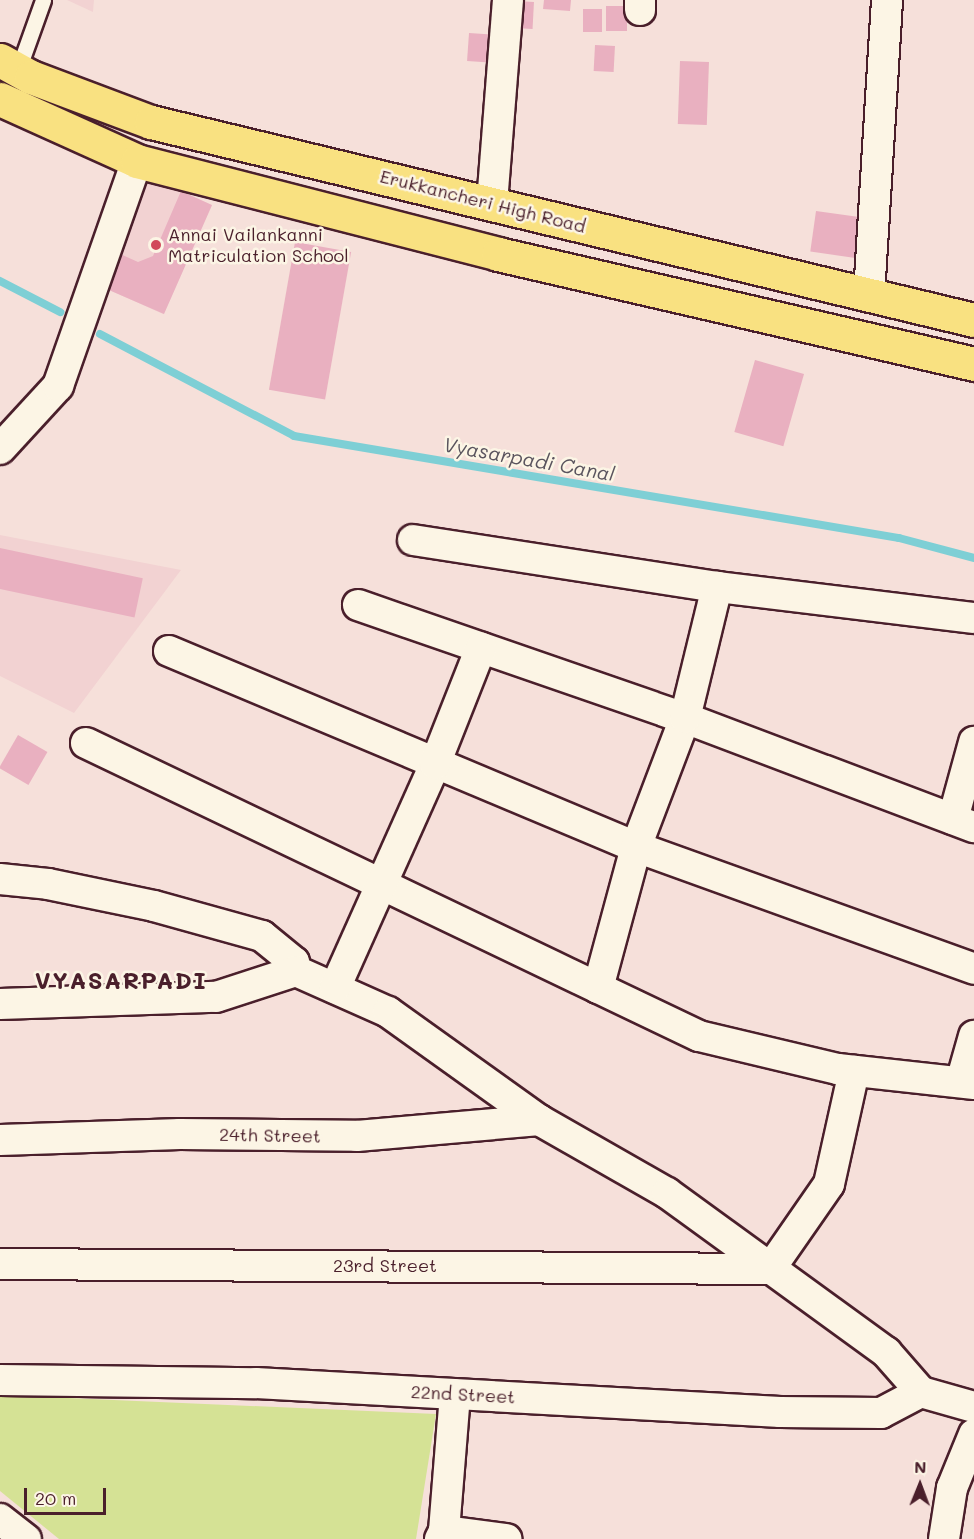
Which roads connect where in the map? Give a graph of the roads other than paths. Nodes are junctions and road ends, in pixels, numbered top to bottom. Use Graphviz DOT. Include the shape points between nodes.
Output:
graph roads {
  1 [pos="508,0"];
  2 [pos="887,0"];
  3 [pos="38,2"];
  4 [pos="9,65"];
  5 [pos="0,99"];
  6 [pos="137,161"];
  7 [pos="492,203"];
  8 [pos="869,295"];
  9 [pos="974,320"];
  10 [pos="974,364"];
  11 [pos="0,449"];
  12 [pos="413,540"];
  13 [pos="717,587"];
  14 [pos="358,605"];
  15 [pos="974,618"];
  16 [pos="481,648"];
  17 [pos="170,651"];
  18 [pos="685,718"];
  19 [pos="974,742"];
  20 [pos="86,743"];
  21 [pos="435,764"];
  22 [pos="964,823"];
  23 [pos="636,847"];
  24 [pos="0,879"];
  25 [pos="382,885"];
  26 [pos="974,969"];
  27 [pos="297,971"];
  28 [pos="335,988"];
  29 [pos="598,988"];
  30 [pos="0,1004"];
  31 [pos="974,1036"];
  32 [pos="854,1071"];
  33 [pos="968,1083"];
  34 [pos="538,1120"];
  35 [pos="0,1140"];
  36 [pos="0,1264"];
  37 [pos="770,1269"];
  38 [pos="0,1380"];
  39 [pos="921,1392"];
  40 [pos="455,1394"];
  41 [pos="974,1407"];
  42 [pos="974,1434"];
  43 [pos="968,1465"];
  44 [pos="0,1519"];
  45 [pos="442,1535"];
  46 [pos="26,1539"];
  47 [pos="506,1539"];
  48 [pos="944,1539"];
  1 -- 7 [label="street"];
  2 -- 8 [label="street"];
  3 -- 4 [label="lane"];
  4 -- 7 [label="main road, Erukkancheri High Road" via="151,122"];
  5 -- 6 [label="main road"];
  6 -- 10 [label="main road" via="498,254"];
  6 -- 11 [label="street" via="58,386"];
  7 -- 8 [label="main road, Erukkancheri High Road"];
  8 -- 9 [label="main road, Erukkancheri High Road"];
  12 -- 13 [label="street"];
  13 -- 15 [label="street"];
  13 -- 18 [label="street"];
  14 -- 16 [label="street"];
  16 -- 18 [label="street"];
  16 -- 21 [label="street"];
  17 -- 21 [label="street"];
  18 -- 22 [label="street"];
  18 -- 23 [label="street"];
  19 -- 22 [label="street"];
  20 -- 25 [label="street"];
  21 -- 23 [label="street"];
  21 -- 25 [label="street"];
  23 -- 26 [label="street"];
  23 -- 29 [label="street"];
  24 -- 27 [label="street" via="48,884 154,906 262,936 294,962"];
  25 -- 28 [label="street"];
  25 -- 29 [label="street"];
  27 -- 28 [label="street"];
  27 -- 30 [label="street" via="216,996"];
  28 -- 34 [label="street" via="388,1012"];
  29 -- 32 [label="street" via="699,1036"];
  31 -- 33 [label="street"];
  32 -- 33 [label="street"];
  32 -- 37 [label="street" via="829,1184"];
  34 -- 35 [label="street, 24th Street" via="357,1136 180,1134"];
  34 -- 37 [label="street" via="667,1193"];
  36 -- 37 [label="street, 23rd Street"];
  37 -- 39 [label="street" via="886,1352"];
  38 -- 40 [label="street, 22nd Street" via="256,1383"];
  39 -- 40 [label="street, 22nd Street" via="881,1413 780,1412"];
  39 -- 41 [label="street"];
  40 -- 45 [label="street"];
  42 -- 43 [label="street"];
  43 -- 48 [label="street" via="952,1488"];
  44 -- 46 [label="street"];
  45 -- 47 [label="street"];
}
